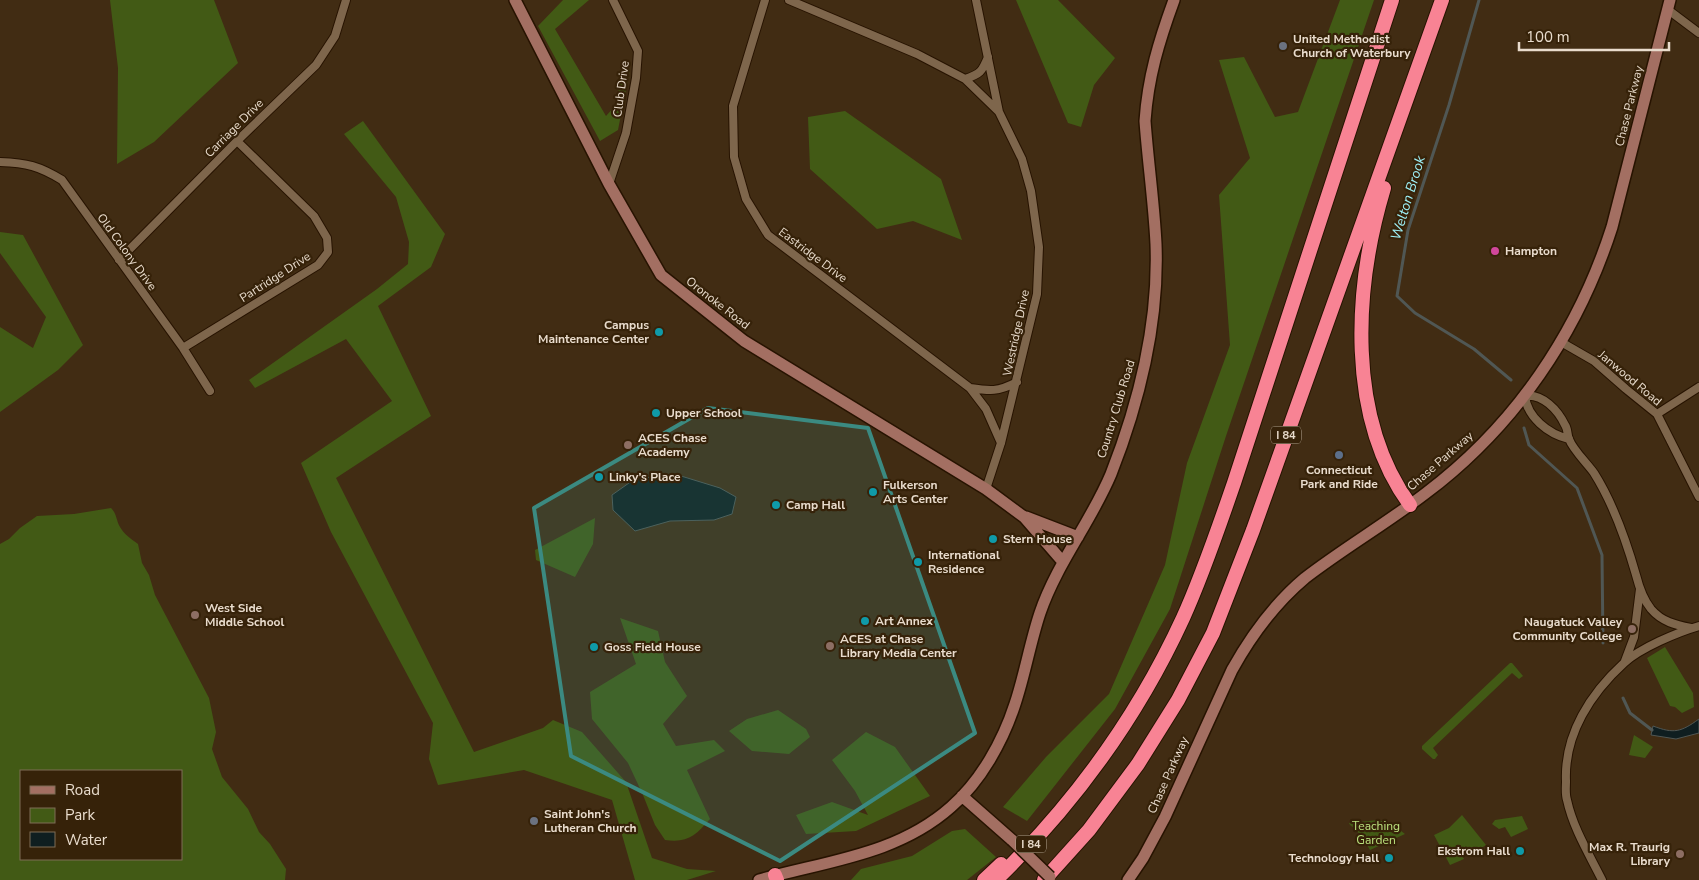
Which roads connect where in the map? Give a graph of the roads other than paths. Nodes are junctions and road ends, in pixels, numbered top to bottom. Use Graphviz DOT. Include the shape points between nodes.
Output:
graph roads {
  1 [pos="346,0"];
  2 [pos="515,0"];
  3 [pos="614,0"];
  4 [pos="765,0"];
  5 [pos="789,0"];
  6 [pos="976,0"];
  7 [pos="1174,0"];
  8 [pos="1392,0"];
  9 [pos="1442,0"];
  10 [pos="1668,5"];
  11 [pos="1436,17"];
  12 [pos="1699,33"];
  13 [pos="988,58"];
  14 [pos="965,79"];
  15 [pos="999,112"];
  16 [pos="237,141"];
  17 [pos="0,162"];
  18 [pos="610,184"];
  19 [pos="119,260"];
  20 [pos="1561,342"];
  21 [pos="183,348"];
  22 [pos="1017,382"];
  23 [pos="1699,387"];
  24 [pos="970,388"];
  25 [pos="210,391"];
  26 [pos="1525,396"];
  27 [pos="1657,414"];
  28 [pos="1568,439"];
  29 [pos="1001,443"];
  30 [pos="986,489"];
  31 [pos="1699,497"];
  32 [pos="1410,505"];
  33 [pos="1024,517"];
  34 [pos="1078,537"];
  35 [pos="1063,562"];
  36 [pos="1640,589"];
  37 [pos="1695,627"];
  38 [pos="1625,661"];
  39 [pos="962,796"];
  40 [pos="1064,806"];
  41 [pos="776,878"];
  42 [pos="759,880"];
  43 [pos="984,880"];
  44 [pos="996,880"];
  45 [pos="1044,880"];
  46 [pos="1052,880"];
  47 [pos="1128,880"];
  48 [pos="1602,880"];
  1 -- 16 [label="street, Carriage Drive" via="335,36 316,65"];
  2 -- 18 [label="street, Oronoke Road"];
  3 -- 18 [label="street, Club Drive" via="638,51 626,133"];
  4 -- 24 [label="street, Eastridge Drive" via="733,106 734,158 746,198 768,235"];
  5 -- 14 [label="street, Westridge Drive" via="917,54"];
  6 -- 13 [label="street"];
  7 -- 34 [label="street, Country Club Road" via="1152,67 1146,103 1156,246 1147,356 1131,416 1110,475"];
  8 -- 40 [label="highway, I 84" via="1198,584 1167,652 1135,707"];
  9 -- 11 [label="highway, I 84"];
  10 -- 12 [label="street"];
  10 -- 20 [label="street, Chase Parkway" via="1609,237 1588,290"];
  11 -- 32 [label="highway" via="1372,228 1362,293 1363,362 1371,414 1388,469"];
  11 -- 45 [label="highway, I 84" via="1213,633 1178,700 1138,764 1089,830"];
  13 -- 14 [label="street" via="978,75"];
  13 -- 15 [label="street"];
  14 -- 15 [label="street, Westridge Drive"];
  15 -- 22 [label="street, Westridge Drive" via="1022,159 1031,191 1039,247 1037,294"];
  16 -- 19 [label="street, Carriage Drive"];
  16 -- 21 [label="street, Partridge Drive" via="314,216 327,238 328,252 318,265"];
  17 -- 19 [label="street, Old Colony Drive" via="42,168 62,180"];
  18 -- 30 [label="street, Oronoke Road" via="661,275 744,341"];
  19 -- 21 [label="street, Old Colony Drive"];
  20 -- 26 [label="street, Chase Parkway"];
  20 -- 27 [label="street, Janwood Road" via="1594,360"];
  21 -- 25 [label="street, Old Colony Drive"];
  22 -- 24 [label="street" via="991,391"];
  22 -- 29 [label="street, Westridge Drive"];
  23 -- 27 [label="street"];
  24 -- 29 [label="street, Eastridge Drive" via="986,409"];
  26 -- 28 [label="street" via="1533,416 1552,433"];
  26 -- 28 [label="street" via="1532,394 1547,402 1566,425"];
  26 -- 32 [label="street, Chase Parkway" via="1467,459"];
  27 -- 31 [label="street, Janwood Road"];
  28 -- 36 [label="street" via="1594,474 1610,505 1626,540"];
  29 -- 30 [label="street, Westridge Drive"];
  30 -- 33 [label="street, Oronoke Road"];
  32 -- 47 [label="street, Chase Parkway" via="1305,578 1287,593 1262,623 1232,670 1165,817"];
  33 -- 34 [label="street, Oronoke Road"];
  33 -- 35 [label="street, Oronoke Road"];
  34 -- 35 [label="street, Country Club Road"];
  35 -- 39 [label="street, Country Club Road" via="1040,613 1016,703 1004,731 985,766"];
  36 -- 37 [label="street" via="1651,609 1668,622"];
  36 -- 38 [label="street" via="1634,637"];
  37 -- 38 [label="street"];
  38 -- 48 [label="street" via="1595,694 1578,720 1567,756 1566,798 1578,833"];
  39 -- 41 [label="street" via="935,820 900,841"];
  39 -- 46 [label="street, bridge"];
  40 -- 43 [label="highway"];
  40 -- 44 [label="highway, I 84"];
  41 -- 42 [label="street"];
}
